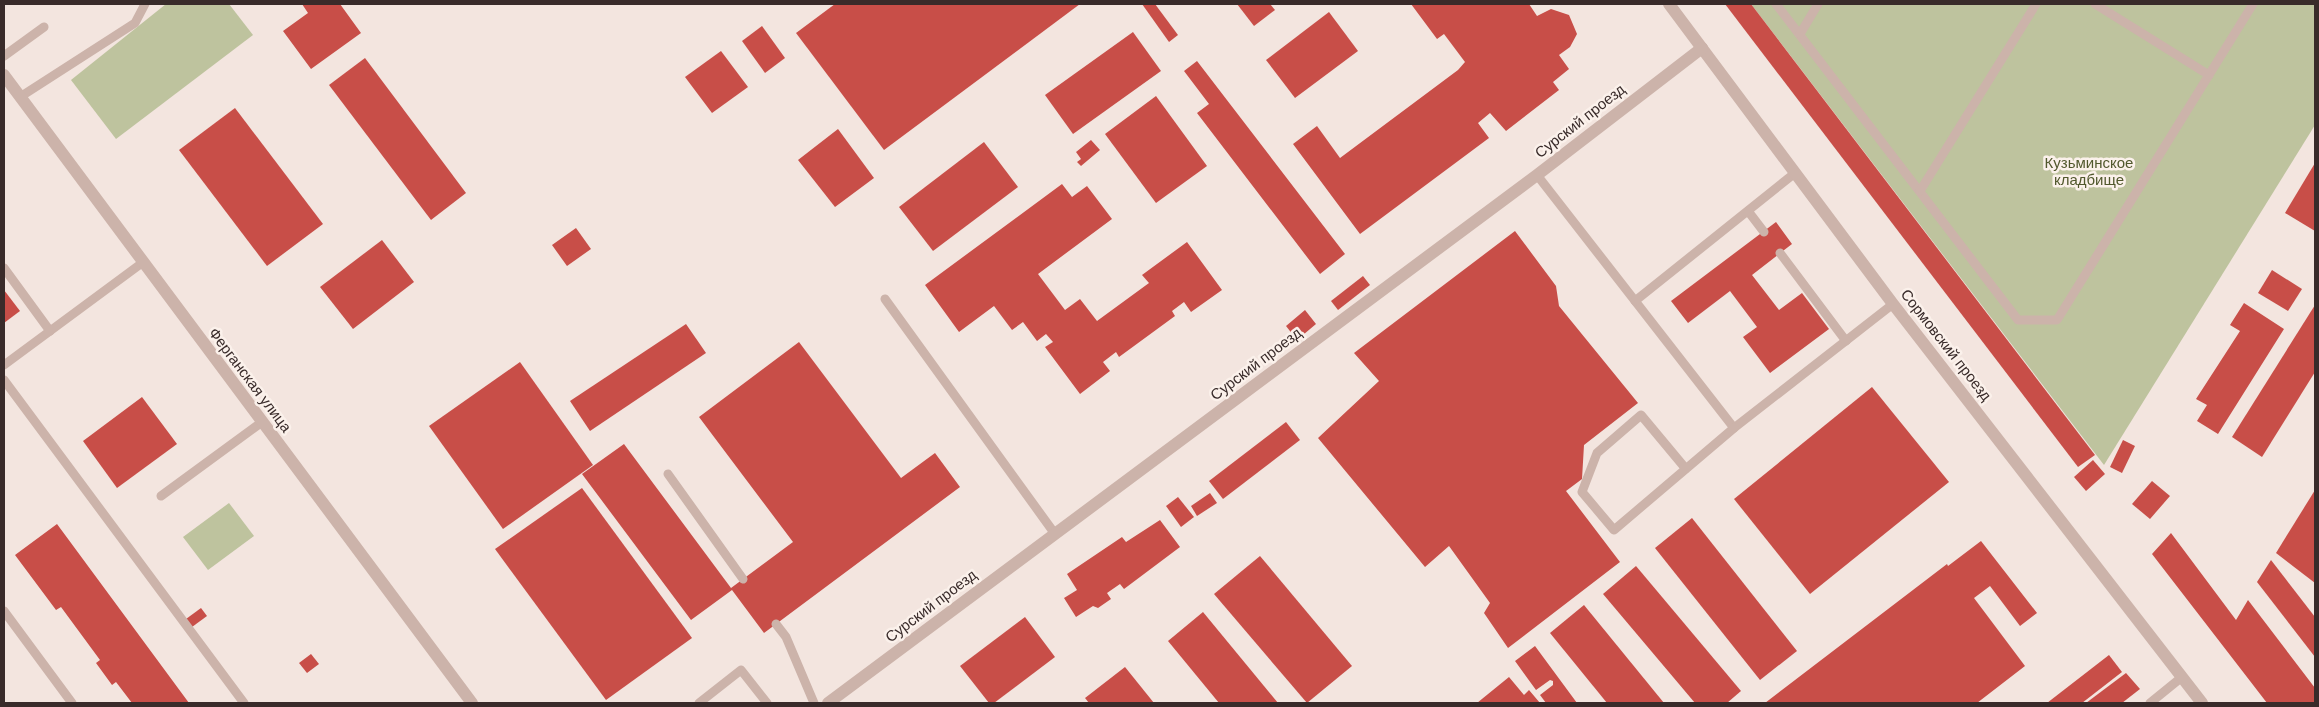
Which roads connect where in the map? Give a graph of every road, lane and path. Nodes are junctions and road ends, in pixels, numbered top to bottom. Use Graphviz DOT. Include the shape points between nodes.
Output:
graph roads {
  1 [pos="145,4"];
  2 [pos="1669,4"];
  3 [pos="1776,4"];
  4 [pos="1818,4"];
  5 [pos="2036,4"];
  6 [pos="2094,4"];
  7 [pos="2253,4"];
  8 [pos="44,27"];
  9 [pos="1800,34"];
  10 [pos="1702,48"];
  11 [pos="4,56"];
  12 [pos="4,75"];
  13 [pos="2209,75"];
  14 [pos="20,97"];
  15 [pos="1795,173"];
  16 [pos="1537,175"];
  17 [pos="1920,191"];
  18 [pos="1748,211"];
  19 [pos="1764,232"];
  20 [pos="1780,253"];
  21 [pos="142,262"];
  22 [pos="4,268"];
  23 [pos="885,299"];
  24 [pos="1635,301"];
  25 [pos="1893,304"];
  26 [pos="50,331"];
  27 [pos="1846,341"];
  28 [pos="4,365"];
  29 [pos="4,380"];
  30 [pos="262,422"];
  31 [pos="1734,428"];
  32 [pos="1686,469"];
  33 [pos="668,474"];
  34 [pos="161,496"];
  35 [pos="1055,534"];
  36 [pos="743,579"];
  37 [pos="4,611"];
  38 [pos="776,624"];
  39 [pos="2182,677"];
  40 [pos="72,703"];
  41 [pos="244,703"];
  42 [pos="472,703"];
  43 [pos="699,703"];
  44 [pos="767,703"];
  45 [pos="814,703"];
  46 [pos="828,703"];
  47 [pos="2150,703"];
  48 [pos="2202,703"];
  1 -- 14 [label="lane" via="135,23"];
  2 -- 10 [label="street, Сормовский проезд"];
  3 -- 9 [label="lane"];
  4 -- 9 [label="lane"];
  5 -- 17 [label="lane"];
  6 -- 13 [label="lane"];
  7 -- 13 [label="lane"];
  8 -- 11 [label="lane"];
  9 -- 17 [label="lane"];
  10 -- 15 [label="street, Сормовский проезд"];
  10 -- 16 [label="street, Сурский проезд"];
  12 -- 14 [label="street, Ферганская улица"];
  13 -- 17 [label="lane" via="2057,320 2018,320"];
  14 -- 21 [label="street, Ферганская улица"];
  15 -- 18 [label="lane"];
  15 -- 25 [label="street, Сормовский проезд"];
  16 -- 24 [label="lane"];
  16 -- 35 [label="street, Сурский проезд"];
  18 -- 19 [label="lane"];
  18 -- 24 [label="lane"];
  20 -- 27 [label="lane"];
  21 -- 26 [label="lane"];
  21 -- 30 [label="street, Ферганская улица"];
  22 -- 26 [label="lane"];
  23 -- 35 [label="lane"];
  24 -- 31 [label="lane"];
  25 -- 27 [label="lane"];
  25 -- 39 [label="street, Сормовский проезд"];
  26 -- 28 [label="lane"];
  27 -- 31 [label="lane"];
  29 -- 41 [label="lane"];
  30 -- 34 [label="lane"];
  30 -- 42 [label="street, Ферганская улица"];
  31 -- 32 [label="lane"];
  32 -- 32 [label="lane" via="1614,530 1582,492 1597,453 1641,416"];
  33 -- 36 [label="lane"];
  35 -- 46 [label="street, Сурский проезд"];
  37 -- 40 [label="lane"];
  38 -- 45 [label="lane" via="786,637"];
  39 -- 47 [label="lane"];
  39 -- 48 [label="street, Сормовский проезд"];
  43 -- 44 [label="lane" via="741,670"];
}
